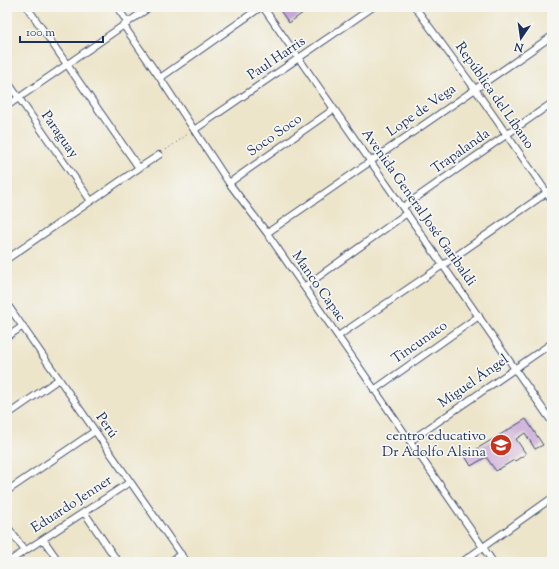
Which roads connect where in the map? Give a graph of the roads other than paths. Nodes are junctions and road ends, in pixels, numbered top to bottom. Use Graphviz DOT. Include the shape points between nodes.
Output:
graph roads {
  1 [pos="27,7"];
  2 [pos="117,7"];
  3 [pos="150,7"];
  4 [pos="262,7"];
  5 [pos="373,7"];
  6 [pos="415,7"];
  7 [pos="126,24"];
  8 [pos="552,36"];
  9 [pos="299,58"];
  10 [pos="67,64"];
  11 [pos="160,78"];
  12 [pos="7,81"];
  13 [pos="475,89"];
  14 [pos="19,98"];
  15 [pos="552,104"];
  16 [pos="7,106"];
  17 [pos="334,109"];
  18 [pos="194,130"];
  19 [pos="507,135"];
  20 [pos="159,155"];
  21 [pos="371,161"];
  22 [pos="138,168"];
  23 [pos="229,183"];
  24 [pos="550,191"];
  25 [pos="552,200"];
  26 [pos="91,201"];
  27 [pos="403,207"];
  28 [pos="407,213"];
  29 [pos="267,233"];
  30 [pos="7,259"];
  31 [pos="443,265"];
  32 [pos="304,287"];
  33 [pos="7,304"];
  34 [pos="479,316"];
  35 [pos="23,326"];
  36 [pos="338,336"];
  37 [pos="7,337"];
  38 [pos="552,343"];
  39 [pos="515,368"];
  40 [pos="59,379"];
  41 [pos="374,390"];
  42 [pos="7,415"];
  43 [pos="552,422"];
  44 [pos="95,431"];
  45 [pos="410,441"];
  46 [pos="130,482"];
  47 [pos="7,491"];
  48 [pos="552,498"];
  49 [pos="84,512"];
  50 [pos="7,526"];
  51 [pos="43,539"];
  52 [pos="483,548"];
  53 [pos="24,551"];
  54 [pos="181,554"];
  55 [pos="8,562"];
  56 [pos="59,562"];
  57 [pos="118,562"];
  58 [pos="170,562"];
  59 [pos="186,562"];
  60 [pos="462,562"];
  61 [pos="493,562"];
  1 -- 10 [label="street"];
  2 -- 7 [label="street, Manco Capac"];
  3 -- 7 [label="street"];
  4 -- 9 [label="street, Avenida General José Garibaldi"];
  4 -- 11 [label="street"];
  5 -- 9 [label="street, Paul Harris"];
  6 -- 13 [label="street, República del Líbano"];
  7 -- 10 [label="street"];
  7 -- 11 [label="street, Manco Capac"];
  8 -- 13 [label="street, Lope de Vega"];
  9 -- 17 [label="street, Avenida General José Garibaldi"];
  9 -- 18 [label="street, Paul Harris"];
  10 -- 14 [label="street"];
  10 -- 22 [label="street"];
  11 -- 18 [label="street, Manco Capac"];
  12 -- 14 [label="street, Paraguay"];
  13 -- 19 [label="street, República del Líbano"];
  13 -- 21 [label="street, Lope de Vega"];
  14 -- 16 [label="street"];
  14 -- 26 [label="street, Paraguay"];
  15 -- 19 [label="street, Trapalanda"];
  17 -- 21 [label="street, Avenida General José Garibaldi"];
  17 -- 23 [label="street, Soco Soco"];
  18 -- 23 [label="street, Manco Capac"];
  19 -- 24 [label="street, República del Líbano"];
  19 -- 27 [label="street, Trapalanda"];
  20 -- 22 [label="street"];
  21 -- 27 [label="street, Avenida General José Garibaldi"];
  21 -- 29 [label="street, Lope de Vega"];
  22 -- 26 [label="street"];
  23 -- 29 [label="street, Manco Capac"];
  24 -- 25 [label="street, República del Líbano"];
  24 -- 31 [label="street"];
  26 -- 30 [label="street"];
  27 -- 28 [label="street, Avenida General José Garibaldi"];
  28 -- 31 [label="street, Avenida General José Garibaldi"];
  28 -- 32 [label="street"];
  29 -- 32 [label="street, Manco Capac"];
  31 -- 34 [label="street, Avenida General José Garibaldi"];
  31 -- 36 [label="street"];
  32 -- 36 [label="street, Manco Capac"];
  33 -- 35 [label="street, Perú"];
  34 -- 39 [label="street, Avenida General José Garibaldi"];
  34 -- 41 [label="street, Tincunaco"];
  35 -- 37 [label="street"];
  35 -- 40 [label="street, Perú"];
  36 -- 41 [label="street, Manco Capac"];
  38 -- 39 [label="street, Miguel Ángel"];
  39 -- 43 [label="street, Avenida General José Garibaldi"];
  39 -- 45 [label="street, Miguel Ángel"];
  40 -- 42 [label="street"];
  40 -- 44 [label="street, Perú"];
  41 -- 45 [label="street, Manco Capac"];
  44 -- 46 [label="street, Perú"];
  44 -- 47 [label="street"];
  45 -- 52 [label="street, Manco Capac"];
  46 -- 49 [label="street, Eduardo Jenner"];
  46 -- 54 [label="street, Perú"];
  48 -- 52 [label="street"];
  49 -- 51 [label="street, Eduardo Jenner"];
  49 -- 57 [label="street"];
  50 -- 53 [label="street"];
  51 -- 53 [label="street, Eduardo Jenner"];
  51 -- 56 [label="street"];
  52 -- 60 [label="street"];
  52 -- 61 [label="street, Manco Capac"];
  53 -- 55 [label="street, Eduardo Jenner"];
  54 -- 58 [label="street"];
  54 -- 59 [label="street, Perú"];
}
